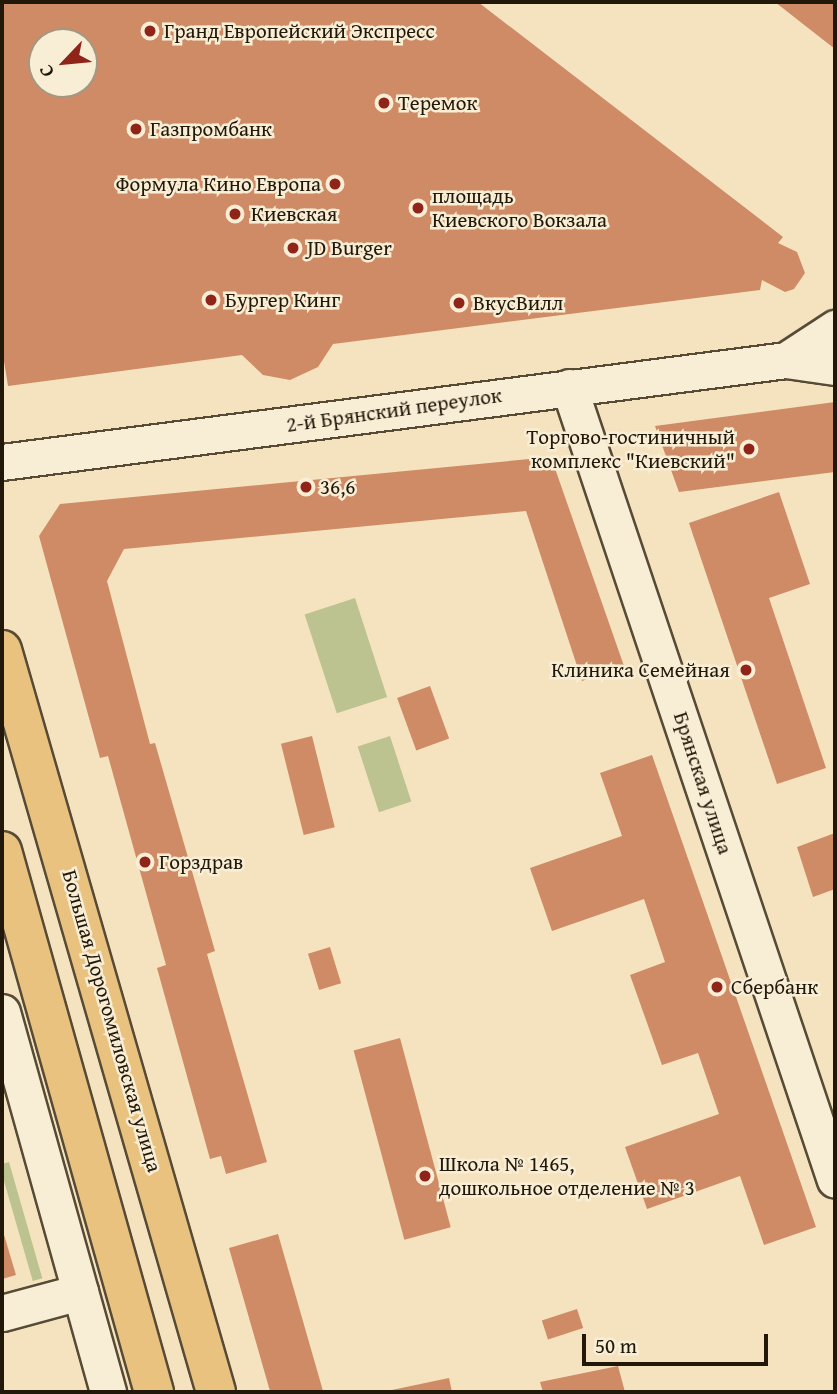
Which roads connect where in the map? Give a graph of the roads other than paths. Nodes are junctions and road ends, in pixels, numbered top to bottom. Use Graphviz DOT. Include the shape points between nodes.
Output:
graph roads {
  1 [pos="835,328"];
  2 [pos="786,360"];
  3 [pos="835,368"];
  4 [pos="569,387"];
  5 [pos="2,463"];
  6 [pos="2,650"];
  7 [pos="2,851"];
  8 [pos="2,1012"];
  9 [pos="835,1180"];
  10 [pos="80,1292"];
  11 [pos="2,1313"];
  12 [pos="108,1392"];
  13 [pos="154,1392"];
  14 [pos="216,1392"];
  1 -- 2 [label="street, 2-й Брянский переулок"];
  2 -- 3 [label="street, 2-й Брянский переулок"];
  2 -- 4 [label="street, 2-й Брянский переулок"];
  4 -- 5 [label="street, 2-й Брянский переулок"];
  4 -- 9 [label="street, Брянская улица"];
  6 -- 14 [label="main road, Большая Дорогомиловская улица"];
  7 -- 13 [label="main road"];
  8 -- 10 [label="street"];
  10 -- 11 [label="street"];
  10 -- 12 [label="street"];
}
